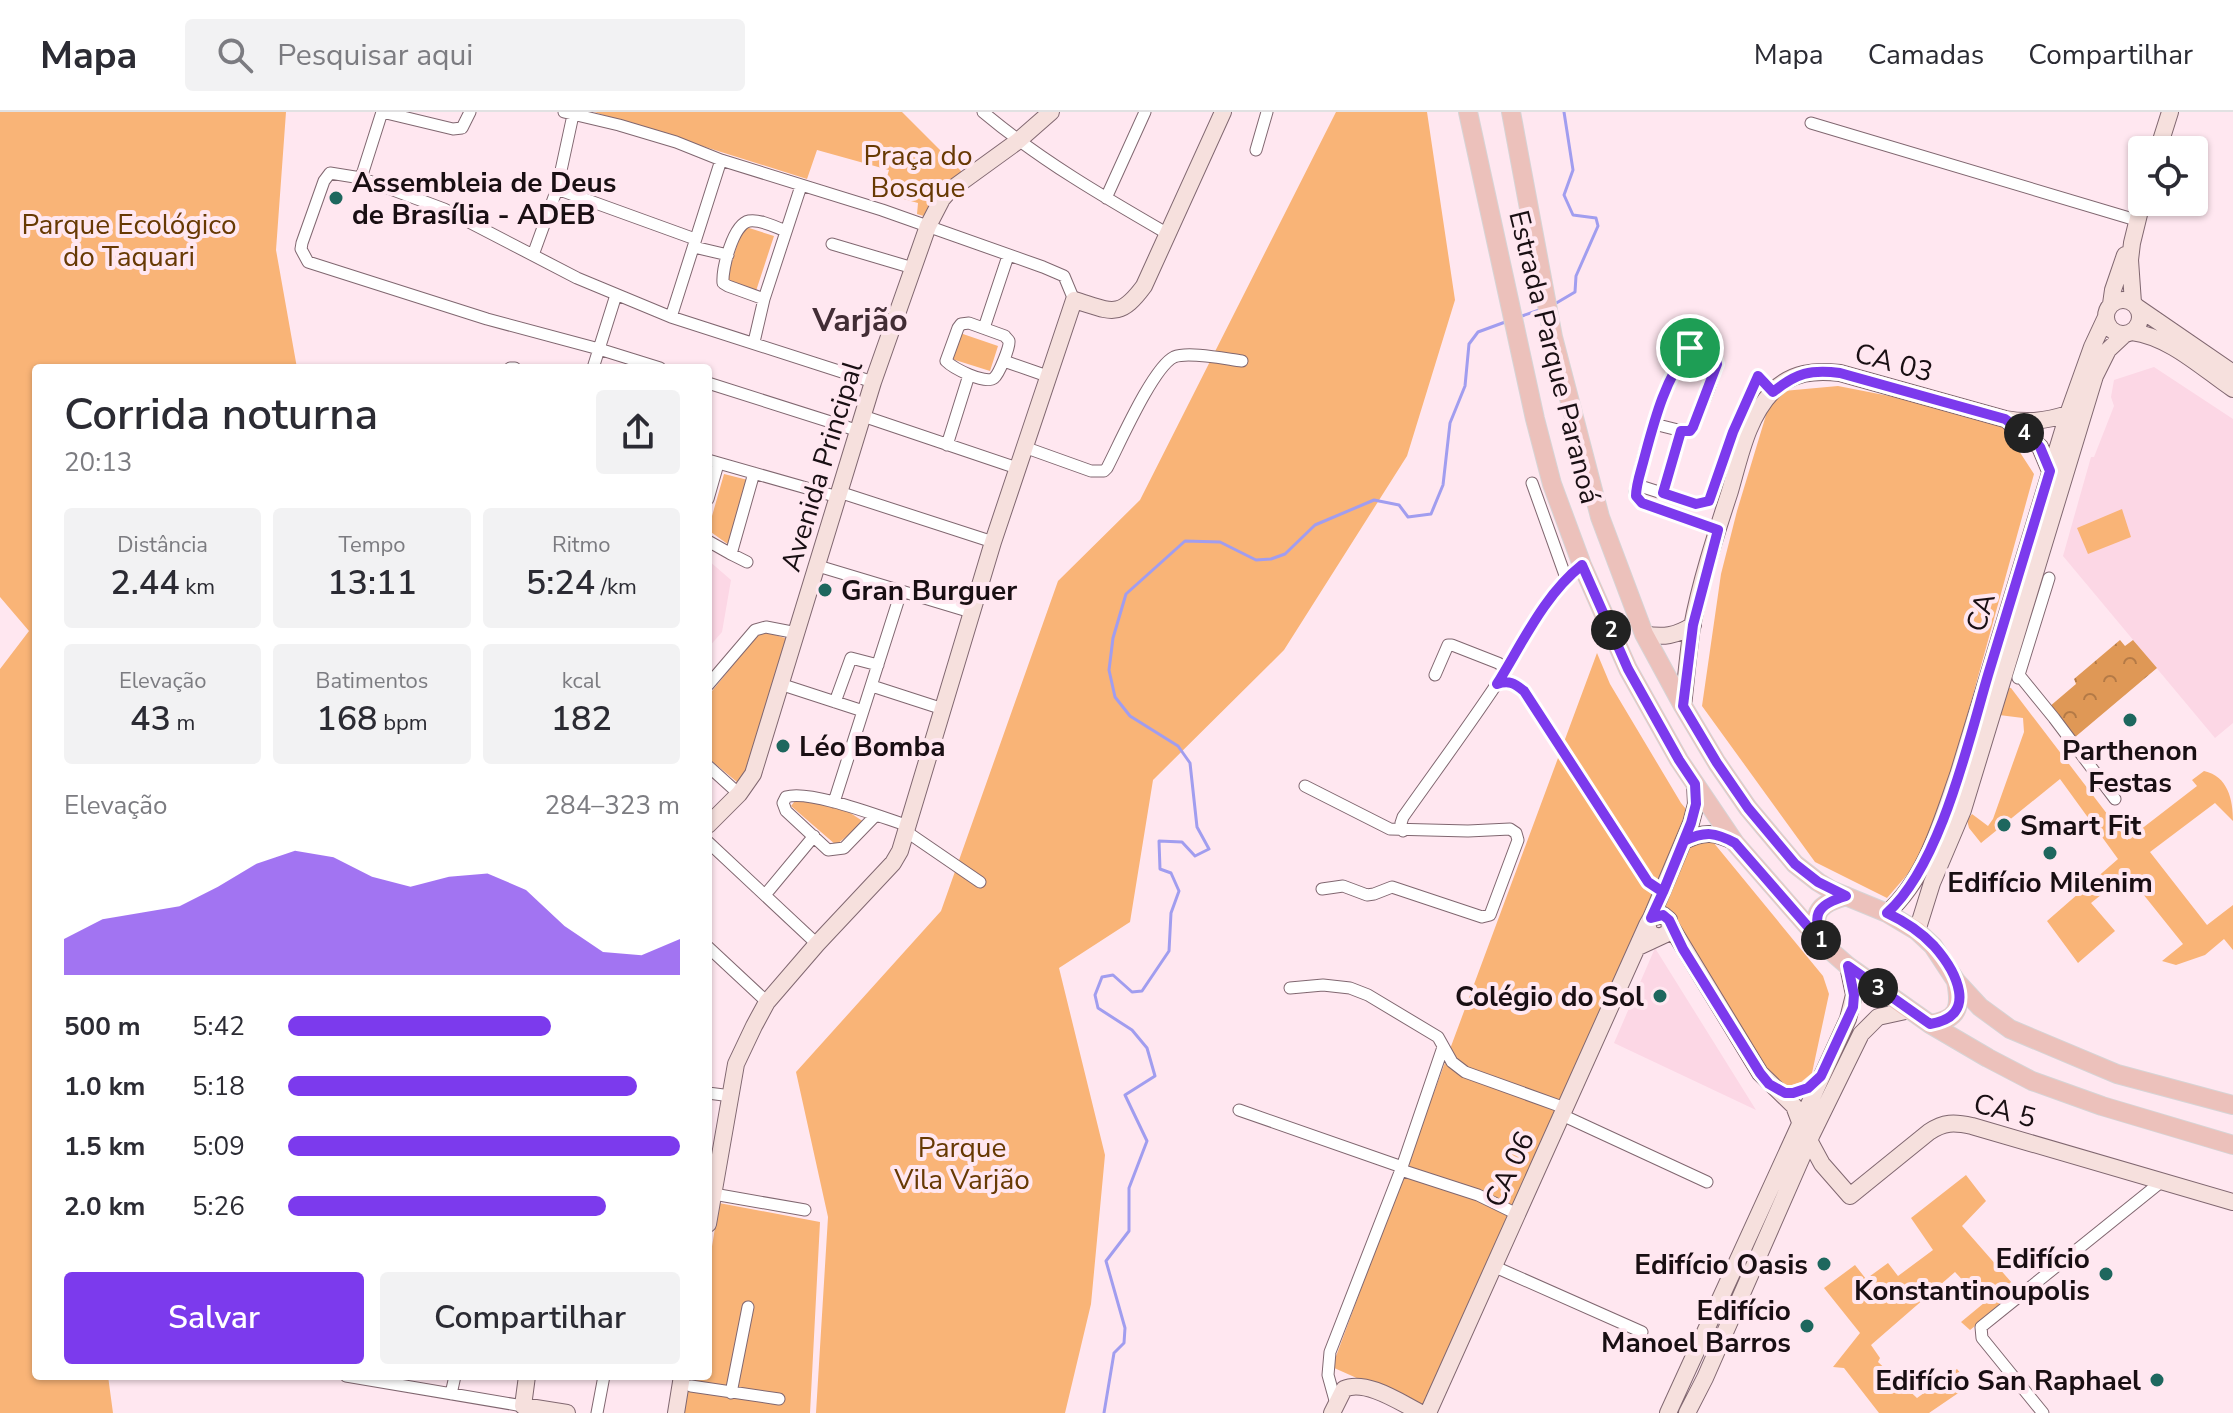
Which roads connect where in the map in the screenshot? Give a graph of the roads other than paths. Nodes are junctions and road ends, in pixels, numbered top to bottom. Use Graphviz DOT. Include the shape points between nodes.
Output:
graph roads {
  1 [pos="382,112"];
  2 [pos="470,112"];
  3 [pos="983,112"];
  4 [pos="1051,112"];
  5 [pos="1145,112"];
  6 [pos="1223,112"];
  7 [pos="1267,112"];
  8 [pos="1468,112"];
  9 [pos="1511,112"];
  10 [pos="2170,112"];
  11 [pos="568,114"];
  12 [pos="1811,123"];
  13 [pos="2162,136"];
  14 [pos="1018,141"];
  15 [pos="1256,150"];
  16 [pos="721,160"];
  17 [pos="361,178"];
  18 [pos="801,186"];
  19 [pos="557,189"];
  20 [pos="1106,198"];
  21 [pos="2137,216"];
  22 [pos="2136,220"];
  23 [pos="928,226"];
  24 [pos="786,231"];
  25 [pos="1168,234"];
  26 [pos="694,243"];
  27 [pos="2132,243"];
  28 [pos="832,244"];
  29 [pos="533,255"];
  30 [pos="728,255"];
  31 [pos="1008,256"];
  32 [pos="913,268"];
  33 [pos="616,295"];
  34 [pos="764,299"];
  35 [pos="1074,300"];
  36 [pos="2135,305"];
  37 [pos="2108,310"];
  38 [pos="671,317"];
  39 [pos="984,328"];
  40 [pos="2128,333"];
  41 [pos="754,342"];
  42 [pos="599,349"];
  43 [pos="1004,361"];
  44 [pos="1242,361"];
  45 [pos="594,364"];
  46 [pos="647,364"];
  47 [pos="2233,373"];
  48 [pos="969,375"];
  49 [pos="1050,377"];
  50 [pos="873,382"];
  51 [pos="712,384"];
  52 [pos="2233,389"];
  53 [pos="1773,392"];
  54 [pos="2068,414"];
  55 [pos="2005,419"];
  56 [pos="861,424"];
  57 [pos="1654,424"];
  58 [pos="1681,431"];
  59 [pos="947,445"];
  60 [pos="1024,447"];
  61 [pos="713,462"];
  62 [pos="1017,468"];
  63 [pos="2050,471"];
  64 [pos="754,473"];
  65 [pos="1532,483"];
  66 [pos="1637,485"];
  67 [pos="1663,493"];
  68 [pos="838,494"];
  69 [pos="1718,530"];
  70 [pos="993,542"];
  71 [pos="712,543"];
  72 [pos="731,554"];
  73 [pos="747,562"];
  74 [pos="1582,565"];
  75 [pos="818,566"];
  76 [pos="1566,578"];
  77 [pos="2049,578"];
  78 [pos="901,592"];
  79 [pos="971,612"];
  80 [pos="1693,625"];
  81 [pos="797,633"];
  82 [pos="1644,634"];
  83 [pos="878,665"];
  84 [pos="1507,669"];
  85 [pos="1435,675"];
  86 [pos="712,680"];
  87 [pos="780,684"];
  88 [pos="1497,684"];
  89 [pos="872,686"];
  90 [pos="835,702"];
  91 [pos="1683,706"];
  92 [pos="943,709"];
  93 [pos="863,711"];
  94 [pos="712,770"];
  95 [pos="1695,784"];
  96 [pos="1305,786"];
  97 [pos="739,794"];
  98 [pos="2115,799"];
  99 [pos="834,802"];
  100 [pos="876,815"];
  101 [pos="712,821"];
  102 [pos="909,827"];
  103 [pos="1403,831"];
  104 [pos="814,836"];
  105 [pos="1684,841"];
  106 [pos="1735,843"];
  107 [pos="712,846"];
  108 [pos="980,882"];
  109 [pos="1322,889"];
  110 [pos="1663,892"];
  111 [pos="765,895"];
  112 [pos="1846,896"];
  113 [pos="1887,913"];
  114 [pos="1657,928"];
  115 [pos="1917,931"];
  116 [pos="817,944"];
  117 [pos="1824,945"];
  118 [pos="712,951"];
  119 [pos="1848,966"];
  120 [pos="1956,981"];
  121 [pos="1290,988"];
  122 [pos="767,1002"];
  123 [pos="1910,1010"];
  124 [pos="1930,1024"];
  125 [pos="1443,1047"];
  126 [pos="1821,1076"];
  127 [pos="1782,1093"];
  128 [pos="712,1094"];
  129 [pos="731,1096"];
  130 [pos="2233,1105"];
  131 [pos="1239,1110"];
  132 [pos="1564,1111"];
  133 [pos="1800,1122"];
  134 [pos="1809,1140"];
  135 [pos="2233,1145"];
  136 [pos="1801,1160"];
  137 [pos="1822,1164"];
  138 [pos="1401,1168"];
  139 [pos="1707,1182"];
  140 [pos="2161,1182"];
  141 [pos="712,1185"];
  142 [pos="712,1194"];
  143 [pos="2233,1202"];
  144 [pos="805,1210"];
  145 [pos="1517,1214"];
  146 [pos="1493,1266"];
  147 [pos="748,1307"];
  148 [pos="1642,1332"];
  149 [pos="391,1380"];
  150 [pos="454,1380"];
  151 [pos="526,1380"];
  152 [pos="603,1380"];
  153 [pos="687,1381"];
  154 [pos="731,1393"];
  155 [pos="451,1394"];
  156 [pos="779,1399"];
  157 [pos="1337,1402"];
  158 [pos="523,1406"];
  159 [pos="567,1413"];
  160 [pos="597,1413"];
  161 [pos="676,1413"];
  162 [pos="1421,1413"];
  163 [pos="1428,1413"];
  164 [pos="1668,1413"];
  165 [pos="1687,1413"];
  166 [pos="2043,1413"];
  1 -- 2 [label="street" via="458,129"];
  1 -- 17 [label="street"];
  3 -- 14 [label="street"];
  4 -- 14 [label="street, Avenida Principal"];
  5 -- 20 [label="street"];
  6 -- 25 [label="street"];
  7 -- 15 [label="street"];
  8 -- 74 [label="main road, Estrada Parque Paranoá" via="1552,484"];
  9 -- 82 [label="main road, Estrada Parque Paranoá" via="1553,337 1583,455"];
  10 -- 13 [label="street"];
  11 -- 16 [label="street" via="637,130"];
  11 -- 19 [label="street"];
  12 -- 22 [label="street"];
  14 -- 20 [label="street"];
  14 -- 23 [label="street, Avenida Principal" via="949,191"];
  16 -- 18 [label="street"];
  16 -- 26 [label="street"];
  17 -- 29 [label="street" via="444,209"];
  17 -- 42 [label="street" via="330,173 324,181 302,243 308,262"];
  18 -- 23 [label="street"];
  18 -- 24 [label="street"];
  19 -- 26 [label="street"];
  19 -- 29 [label="street"];
  20 -- 25 [label="street"];
  21 -- 22 [label="street"];
  22 -- 27 [label="street"];
  23 -- 31 [label="street"];
  23 -- 32 [label="street, Avenida Principal"];
  24 -- 30 [label="street" via="745,222"];
  24 -- 34 [label="street"];
  25 -- 35 [label="street" via="1144,286 1126,308 1109,311"];
  26 -- 30 [label="street"];
  26 -- 38 [label="street"];
  27 -- 36 [label="street" via="2129,273"];
  27 -- 37 [label="street, CA"];
  28 -- 32 [label="street"];
  29 -- 33 [label="street"];
  30 -- 34 [label="street" via="723,283"];
  31 -- 35 [label="street" via="1064,276"];
  31 -- 39 [label="street"];
  32 -- 50 [label="street, Avenida Principal"];
  33 -- 38 [label="street"];
  33 -- 42 [label="street"];
  34 -- 41 [label="street"];
  35 -- 49 [label="street"];
  36 -- 37 [label="street" via="2120,300"];
  36 -- 40 [label="street" via="2140,320"];
  36 -- 47 [label="street"];
  37 -- 40 [label="street" via="2111,330"];
  37 -- 54 [label="street, CA"];
  38 -- 41 [label="street"];
  39 -- 43 [label="street" via="1007,338"];
  39 -- 48 [label="street" via="961,324 946,361"];
  40 -- 52 [label="street" via="2147,334 2167,344"];
  40 -- 115 [label="street, CA" via="2108,350 2095,376 1963,810"];
  41 -- 50 [label="street"];
  42 -- 45 [label="street"];
  42 -- 46 [label="street"];
  43 -- 48 [label="street" via="995,378"];
  43 -- 49 [label="street"];
  44 -- 60 [label="street" via="1174,357 1159,371 1104,471"];
  48 -- 59 [label="street"];
  49 -- 60 [label="street"];
  50 -- 56 [label="street, Avenida Principal"];
  51 -- 56 [label="street"];
  53 -- 55 [label="street, CA 03" via="1803,373 1826,371"];
  53 -- 67 [label="street, CA 03" via="1758,376 1709,501 1696,504"];
  53 -- 69 [label="street, CA 03" via="1748,431"];
  54 -- 55 [label="street, CA 03" via="2040,422"];
  54 -- 63 [label="street, CA"];
  55 -- 63 [label="street, CA 03" via="2040,447"];
  56 -- 59 [label="street"];
  56 -- 68 [label="street, Avenida Principal"];
  57 -- 58 [label="street"];
  57 -- 58 [label="street" via="1686,354 1694,346 1707,347 1717,364 1693,427"];
  57 -- 66 [label="street"];
  58 -- 67 [label="street"];
  59 -- 62 [label="street"];
  60 -- 62 [label="street"];
  61 -- 64 [label="street"];
  62 -- 70 [label="street"];
  63 -- 113 [label="street, CA" via="1958,775 1921,870"];
  64 -- 68 [label="street"];
  64 -- 72 [label="street"];
  65 -- 76 [label="street"];
  66 -- 67 [label="street, CA 03"];
  66 -- 69 [label="street" via="1642,503"];
  68 -- 70 [label="street"];
  68 -- 75 [label="street, Avenida Principal"];
  69 -- 80 [label="street, CA 03"];
  70 -- 79 [label="street"];
  71 -- 72 [label="street"];
  72 -- 73 [label="street"];
  74 -- 76 [label="street"];
  74 -- 95 [label="main road, Estrada Parque Paranoá" via="1628,669"];
  75 -- 78 [label="street"];
  75 -- 81 [label="street, Avenida Principal"];
  76 -- 84 [label="street"];
  77 -- 98 [label="street" via="2019,676"];
  78 -- 79 [label="street"];
  78 -- 83 [label="street"];
  79 -- 92 [label="street"];
  80 -- 82 [label="street" via="1667,636"];
  80 -- 91 [label="street, CA 03"];
  81 -- 86 [label="street" via="755,630"];
  81 -- 87 [label="street, Avenida Principal"];
  82 -- 91 [label="main road, Estrada Parque Paranoá"];
  83 -- 89 [label="street"];
  83 -- 90 [label="street" via="851,658"];
  84 -- 85 [label="street" via="1448,645"];
  84 -- 88 [label="street"];
  87 -- 90 [label="street"];
  87 -- 97 [label="street, Avenida Principal" via="753,774"];
  88 -- 103 [label="street" via="1403,817"];
  88 -- 110 [label="street" via="1515,683 1524,691 1648,882"];
  89 -- 92 [label="street"];
  89 -- 93 [label="street"];
  90 -- 93 [label="street"];
  91 -- 112 [label="main road, Estrada Parque Paranoá" via="1748,808 1795,864"];
  92 -- 102 [label="street"];
  93 -- 99 [label="street"];
  94 -- 97 [label="street"];
  95 -- 105 [label="street, CA 06" via="1696,804"];
  95 -- 106 [label="main road, Estrada Parque Paranoá"];
  96 -- 103 [label="street"];
  97 -- 101 [label="street, Avenida Principal"];
  99 -- 100 [label="street"];
  99 -- 104 [label="street" via="786,797 784,808"];
  100 -- 102 [label="street"];
  100 -- 104 [label="street" via="844,848 828,850"];
  102 -- 108 [label="street"];
  102 -- 116 [label="street" via="893,863"];
  103 -- 109 [label="street" via="1516,833 1518,840 1490,915 1482,917 1392,887 1367,895 1343,886"];
  104 -- 111 [label="street"];
  105 -- 106 [label="street" via="1718,834"];
  105 -- 110 [label="street, CA 06"];
  106 -- 117 [label="main road, Estrada Parque Paranoá"];
  107 -- 111 [label="street"];
  110 -- 114 [label="street, CA 06"];
  111 -- 116 [label="street"];
  112 -- 113 [label="main road, Estrada Parque Paranoá"];
  112 -- 117 [label="main road" via="1818,913"];
  113 -- 115 [label="main road, Estrada Parque Paranoá"];
  114 -- 127 [label="street" via="1683,949 1760,1073"];
  114 -- 132 [label="street, CA 06" via="1638,947"];
  115 -- 120 [label="main road, Estrada Parque Paranoá"];
  116 -- 122 [label="street"];
  117 -- 119 [label="main road, Estrada Parque Paranoá"];
  118 -- 122 [label="street"];
  119 -- 123 [label="main road, Estrada Parque Paranoá"];
  119 -- 126 [label="street" via="1853,1007"];
  120 -- 124 [label="main road" via="1955,1014"];
  120 -- 130 [label="main road, Estrada Parque Paranoá" via="1996,1020 2034,1040 2117,1074"];
  121 -- 125 [label="street" via="1350,988 1438,1037"];
  122 -- 129 [label="street" via="736,1064"];
  123 -- 124 [label="main road, Estrada Parque Paranoá"];
  123 -- 134 [label="street" via="1878,1017 1861,1034"];
  124 -- 135 [label="main road, Estrada Parque Paranoá" via="2032,1081"];
  125 -- 132 [label="street" via="1465,1072"];
  125 -- 138 [label="street"];
  126 -- 127 [label="street" via="1808,1088"];
  126 -- 133 [label="street"];
  127 -- 133 [label="street"];
  128 -- 129 [label="street"];
  129 -- 141 [label="street"];
  131 -- 138 [label="street"];
  132 -- 139 [label="street"];
  132 -- 145 [label="street, CA 06"];
  133 -- 164 [label="street"];
  134 -- 136 [label="street"];
  134 -- 137 [label="street, CA 5"];
  136 -- 137 [label="street"];
  136 -- 165 [label="street"];
  137 -- 140 [label="street, CA 5" via="1850,1196 1929,1132 1951,1122"];
  138 -- 145 [label="street"];
  138 -- 157 [label="street" via="1330,1352 1328,1375"];
  140 -- 143 [label="street, CA 5"];
  140 -- 166 [label="street" via="1981,1327 1982,1338"];
  142 -- 144 [label="street"];
  145 -- 146 [label="street, CA 06"];
  146 -- 148 [label="street"];
  146 -- 163 [label="street, CA 06"];
  147 -- 154 [label="street"];
  149 -- 155 [label="street"];
  150 -- 155 [label="street"];
  151 -- 158 [label="street"];
  152 -- 160 [label="street"];
  153 -- 154 [label="street"];
  153 -- 161 [label="street"];
  154 -- 156 [label="street"];
  155 -- 158 [label="street"];
  157 -- 162 [label="street" via="1360,1386"];
  158 -- 159 [label="street"];
}
